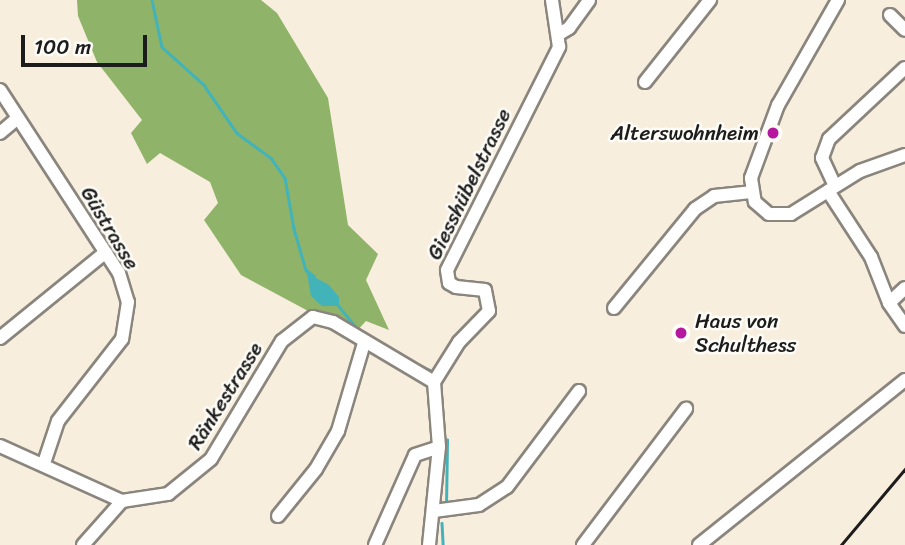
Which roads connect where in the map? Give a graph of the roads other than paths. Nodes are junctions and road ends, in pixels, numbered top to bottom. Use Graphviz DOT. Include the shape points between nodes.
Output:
graph roads {
  1 [pos="552,0"];
  2 [pos="589,0"];
  3 [pos="710,0"];
  4 [pos="838,0"];
  5 [pos="890,15"];
  6 [pos="905,30"];
  7 [pos="559,34"];
  8 [pos="905,68"];
  9 [pos="645,82"];
  10 [pos="0,90"];
  11 [pos="18,118"];
  12 [pos="0,133"];
  13 [pos="905,155"];
  14 [pos="832,189"];
  15 [pos="751,192"];
  16 [pos="106,252"];
  17 [pos="905,288"];
  18 [pos="889,303"];
  19 [pos="614,308"];
  20 [pos="905,326"];
  21 [pos="0,338"];
  22 [pos="364,342"];
  23 [pos="905,380"];
  24 [pos="434,382"];
  25 [pos="579,391"];
  26 [pos="686,409"];
  27 [pos="0,446"];
  28 [pos="439,447"];
  29 [pos="44,463"];
  30 [pos="122,501"];
  31 [pos="434,511"];
  32 [pos="278,516"];
  33 [pos="704,543"];
  34 [pos="83,545"];
  35 [pos="375,545"];
  36 [pos="429,545"];
  37 [pos="583,545"];
  1 -- 7 [label="street, Giesshübelstrasse"];
  2 -- 7 [label="street" via="569,29"];
  3 -- 9 [label="street"];
  4 -- 15 [label="street" via="790,79 757,159"];
  5 -- 6 [label="street"];
  7 -- 24 [label="street, Giesshübelstrasse" via="557,53 447,270 449,283 456,287 485,290 489,311 460,342"];
  8 -- 14 [label="street" via="829,139 822,158"];
  10 -- 11 [label="street, Güstrasse"];
  11 -- 12 [label="street"];
  11 -- 16 [label="street, Güstrasse"];
  13 -- 14 [label="street" via="860,171"];
  14 -- 15 [label="street" via="803,209 778,216 761,209"];
  14 -- 18 [label="street" via="871,257"];
  15 -- 19 [label="street" via="714,196 695,209"];
  16 -- 21 [label="street"];
  16 -- 29 [label="street, Güstrasse" via="128,302 122,339 58,421"];
  17 -- 18 [label="street"];
  18 -- 20 [label="street"];
  22 -- 24 [label="street, Ränkestrasse"];
  22 -- 30 [label="street, Ränkestrasse" via="323,318 300,323 282,341 218,450 200,471 168,494"];
  22 -- 32 [label="street" via="338,431 316,469"];
  23 -- 33 [label="street"];
  24 -- 28 [label="street"];
  25 -- 31 [label="street" via="507,487 479,505"];
  26 -- 37 [label="street"];
  27 -- 29 [label="street"];
  28 -- 31 [label="street"];
  28 -- 35 [label="street" via="415,455"];
  29 -- 30 [label="street"];
  30 -- 34 [label="street"];
  31 -- 36 [label="street"];
}
